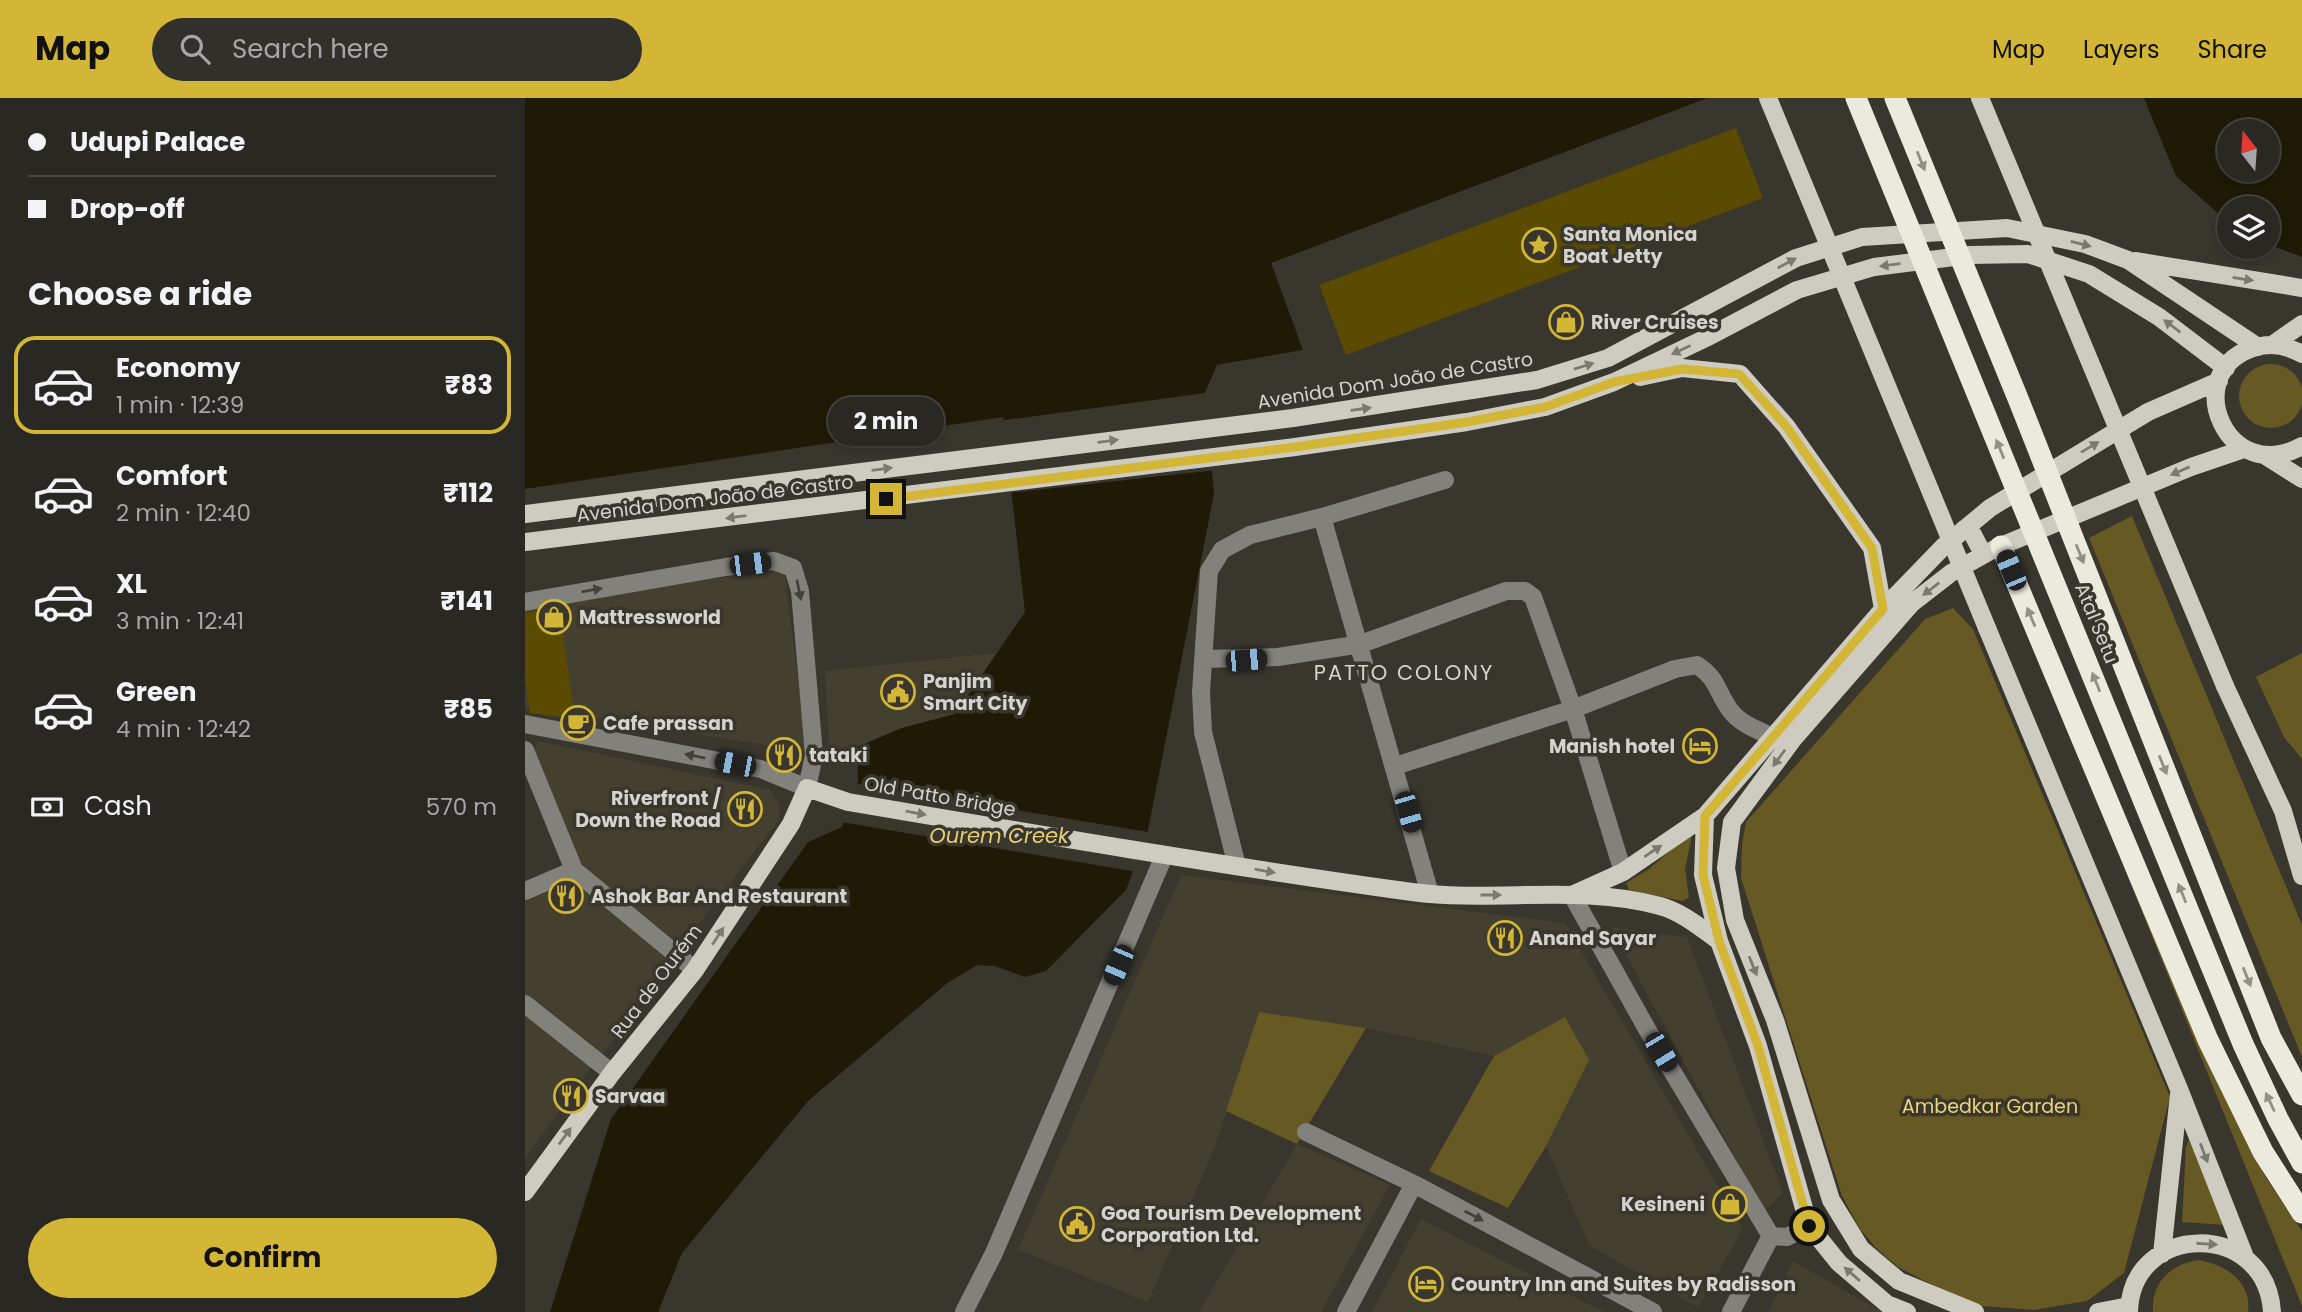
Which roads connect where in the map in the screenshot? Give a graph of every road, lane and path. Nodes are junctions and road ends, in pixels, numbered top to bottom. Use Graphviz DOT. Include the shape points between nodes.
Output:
graph roads {
  1 [pos="1768,98"];
  2 [pos="1856,98"];
  3 [pos="1895,98"];
  4 [pos="1980,98"];
  5 [pos="2128,260"];
  6 [pos="2302,288"];
  7 [pos="2302,324"];
  8 [pos="2265,346"];
  9 [pos="2302,354"];
  10 [pos="2223,374"];
  11 [pos="1614,382"];
  12 [pos="2302,446"];
  13 [pos="2244,449"];
  14 [pos="2264,455"];
  15 [pos="2302,479"];
  16 [pos="1445,480"];
  17 [pos="525,514"];
  18 [pos="1322,517"];
  19 [pos="1964,529"];
  20 [pos="525,542"];
  21 [pos="2001,545"];
  22 [pos="1980,556"];
  23 [pos="525,602"];
  24 [pos="1883,609"];
  25 [pos="1360,644"];
  26 [pos="1204,659"];
  27 [pos="1573,709"];
  28 [pos="525,724"];
  29 [pos="1773,737"];
  30 [pos="525,750"];
  31 [pos="1395,766"];
  32 [pos="807,788"];
  33 [pos="2283,811"];
  34 [pos="1705,816"];
  35 [pos="2302,830"];
  36 [pos="1156,855"];
  37 [pos="1237,866"];
  38 [pos="574,870"];
  39 [pos="1623,872"];
  40 [pos="2302,876"];
  41 [pos="525,891"];
  42 [pos="1430,894"];
  43 [pos="1572,895"];
  44 [pos="1719,941"];
  45 [pos="695,971"];
  46 [pos="525,1004"];
  47 [pos="612,1073"];
  48 [pos="2179,1089"];
  49 [pos="2302,1095"];
  50 [pos="1306,1132"];
  51 [pos="2302,1163"];
  52 [pos="1414,1184"];
  53 [pos="525,1192"];
  54 [pos="2302,1213"];
  55 [pos="1809,1226"];
  56 [pos="1771,1236"];
  57 [pos="2162,1254"];
  58 [pos="2245,1257"];
  59 [pos="2129,1309"];
  60 [pos="2273,1309"];
  61 [pos="964,1312"];
  62 [pos="1346,1312"];
  63 [pos="1653,1312"];
  64 [pos="1731,1312"];
  65 [pos="1907,1312"];
  66 [pos="1975,1312"];
  67 [pos="2098,1312"];
  1 -- 48 [label="main road, bridge"];
  51 -- 2 [label="highway, Atal Setu, one-way, bridge" via="2243,1044"];
  3 -- 49 [label="highway, Atal Setu, one-way, bridge" via="2271,1038"];
  4 -- 33 [label="main road, bridge" via="2225,686"];
  5 -- 6 [label="main road, one-way"];
  5 -- 8 [label="main road, Avenida Dom João de Castro"];
  17 -- 5 [label="main road, Avenida Dom João de Castro, one-way" via="1293,418 1537,380 1608,358 1797,258 1862,237 2007,228 2085,244"];
  7 -- 8 [label="main road"];
  8 -- 9 [label="main road, Avenida Dom João de Castro"];
  8 -- 10 [label="main road" via="2246,351"];
  10 -- 11 [label="main road, Avenida Dom João de Castro, one-way" via="2159,317 2089,274 2028,254 1874,267 1797,290"];
  10 -- 13 [label="main road" via="2216,397 2220,420"];
  19 -- 10 [label="main road, one-way" via="1990,508 2148,412"];
  11 -- 20 [label="main road, Avenida Dom João de Castro, one-way" via="1545,407 1467,422"];
  11 -- 24 [label="main road" via="1682,369 1739,374 1786,426 1872,548"];
  12 -- 14 [label="main road"];
  13 -- 14 [label="main road"];
  13 -- 21 [label="main road, one-way"];
  14 -- 15 [label="main road"];
  16 -- 18 [label="street"];
  18 -- 25 [label="street"];
  18 -- 26 [label="street" via="1250,535 1222,550 1209,570"];
  19 -- 22 [label="main road" via="1971,531"];
  19 -- 24 [label="main road"];
  21 -- 22 [label="main road"];
  54 -- 21 [label="highway, one-way" via="2263,1152 2230,1086"];
  22 -- 66 [label="main road, one-way" via="1911,604 1794,738 1732,822 1726,868 1735,920 1775,1020 1831,1200 1861,1249 1899,1281"];
  23 -- 32 [label="street, one-way" via="738,565 773,561 793,568 800,591 814,755"];
  24 -- 29 [label="main road"];
  25 -- 26 [label="street" via="1267,658"];
  25 -- 27 [label="street" via="1506,591 1525,591 1533,597"];
  25 -- 31 [label="street"];
  26 -- 37 [label="street" via="1203,732"];
  27 -- 29 [label="street" via="1675,669 1697,666 1711,675 1730,711"];
  27 -- 31 [label="street"];
  27 -- 39 [label="street"];
  32 -- 28 [label="street, one-way" via="761,769"];
  29 -- 34 [label="main road"];
  30 -- 38 [label="street"];
  31 -- 42 [label="street"];
  32 -- 36 [label="main road, Old Patto Bridge, one-way" via="848,802"];
  45 -- 32 [label="main road, Rua de Ourém, one-way" via="791,824"];
  33 -- 35 [label="main road"];
  33 -- 40 [label="main road"];
  39 -- 34 [label="main road, one-way"];
  34 -- 44 [label="main road" via="1703,875"];
  36 -- 37 [label="main road, Old Patto Bridge"];
  36 -- 61 [label="street" via="995,1253"];
  37 -- 42 [label="main road, Old Patto Bridge, one-way"];
  38 -- 41 [label="street"];
  38 -- 45 [label="street"];
  39 -- 43 [label="main road"];
  42 -- 43 [label="main road, Old Patto Bridge, one-way"];
  43 -- 44 [label="main road, Old Patto Bridge" via="1661,906"];
  43 -- 56 [label="street"];
  44 -- 55 [label="main road" via="1758,1046"];
  45 -- 47 [label="main road, Rua de Ourém"];
  46 -- 47 [label="street"];
  53 -- 47 [label="main road, Rua de Ourém, one-way"];
  48 -- 57 [label="main road"];
  48 -- 58 [label="main road, one-way"];
  50 -- 52 [label="street"];
  52 -- 62 [label="street"];
  52 -- 63 [label="street, one-way"];
  55 -- 56 [label="street" via="1787,1237"];
  65 -- 55 [label="main road, one-way" via="1887,1304 1839,1263"];
  56 -- 64 [label="street"];
  57 -- 58 [label="main road, one-way" via="2204,1242"];
  57 -- 59 [label="main road" via="2143,1271"];
  58 -- 60 [label="main road" via="2263,1277"];
  59 -- 67 [label="main road"];
}
